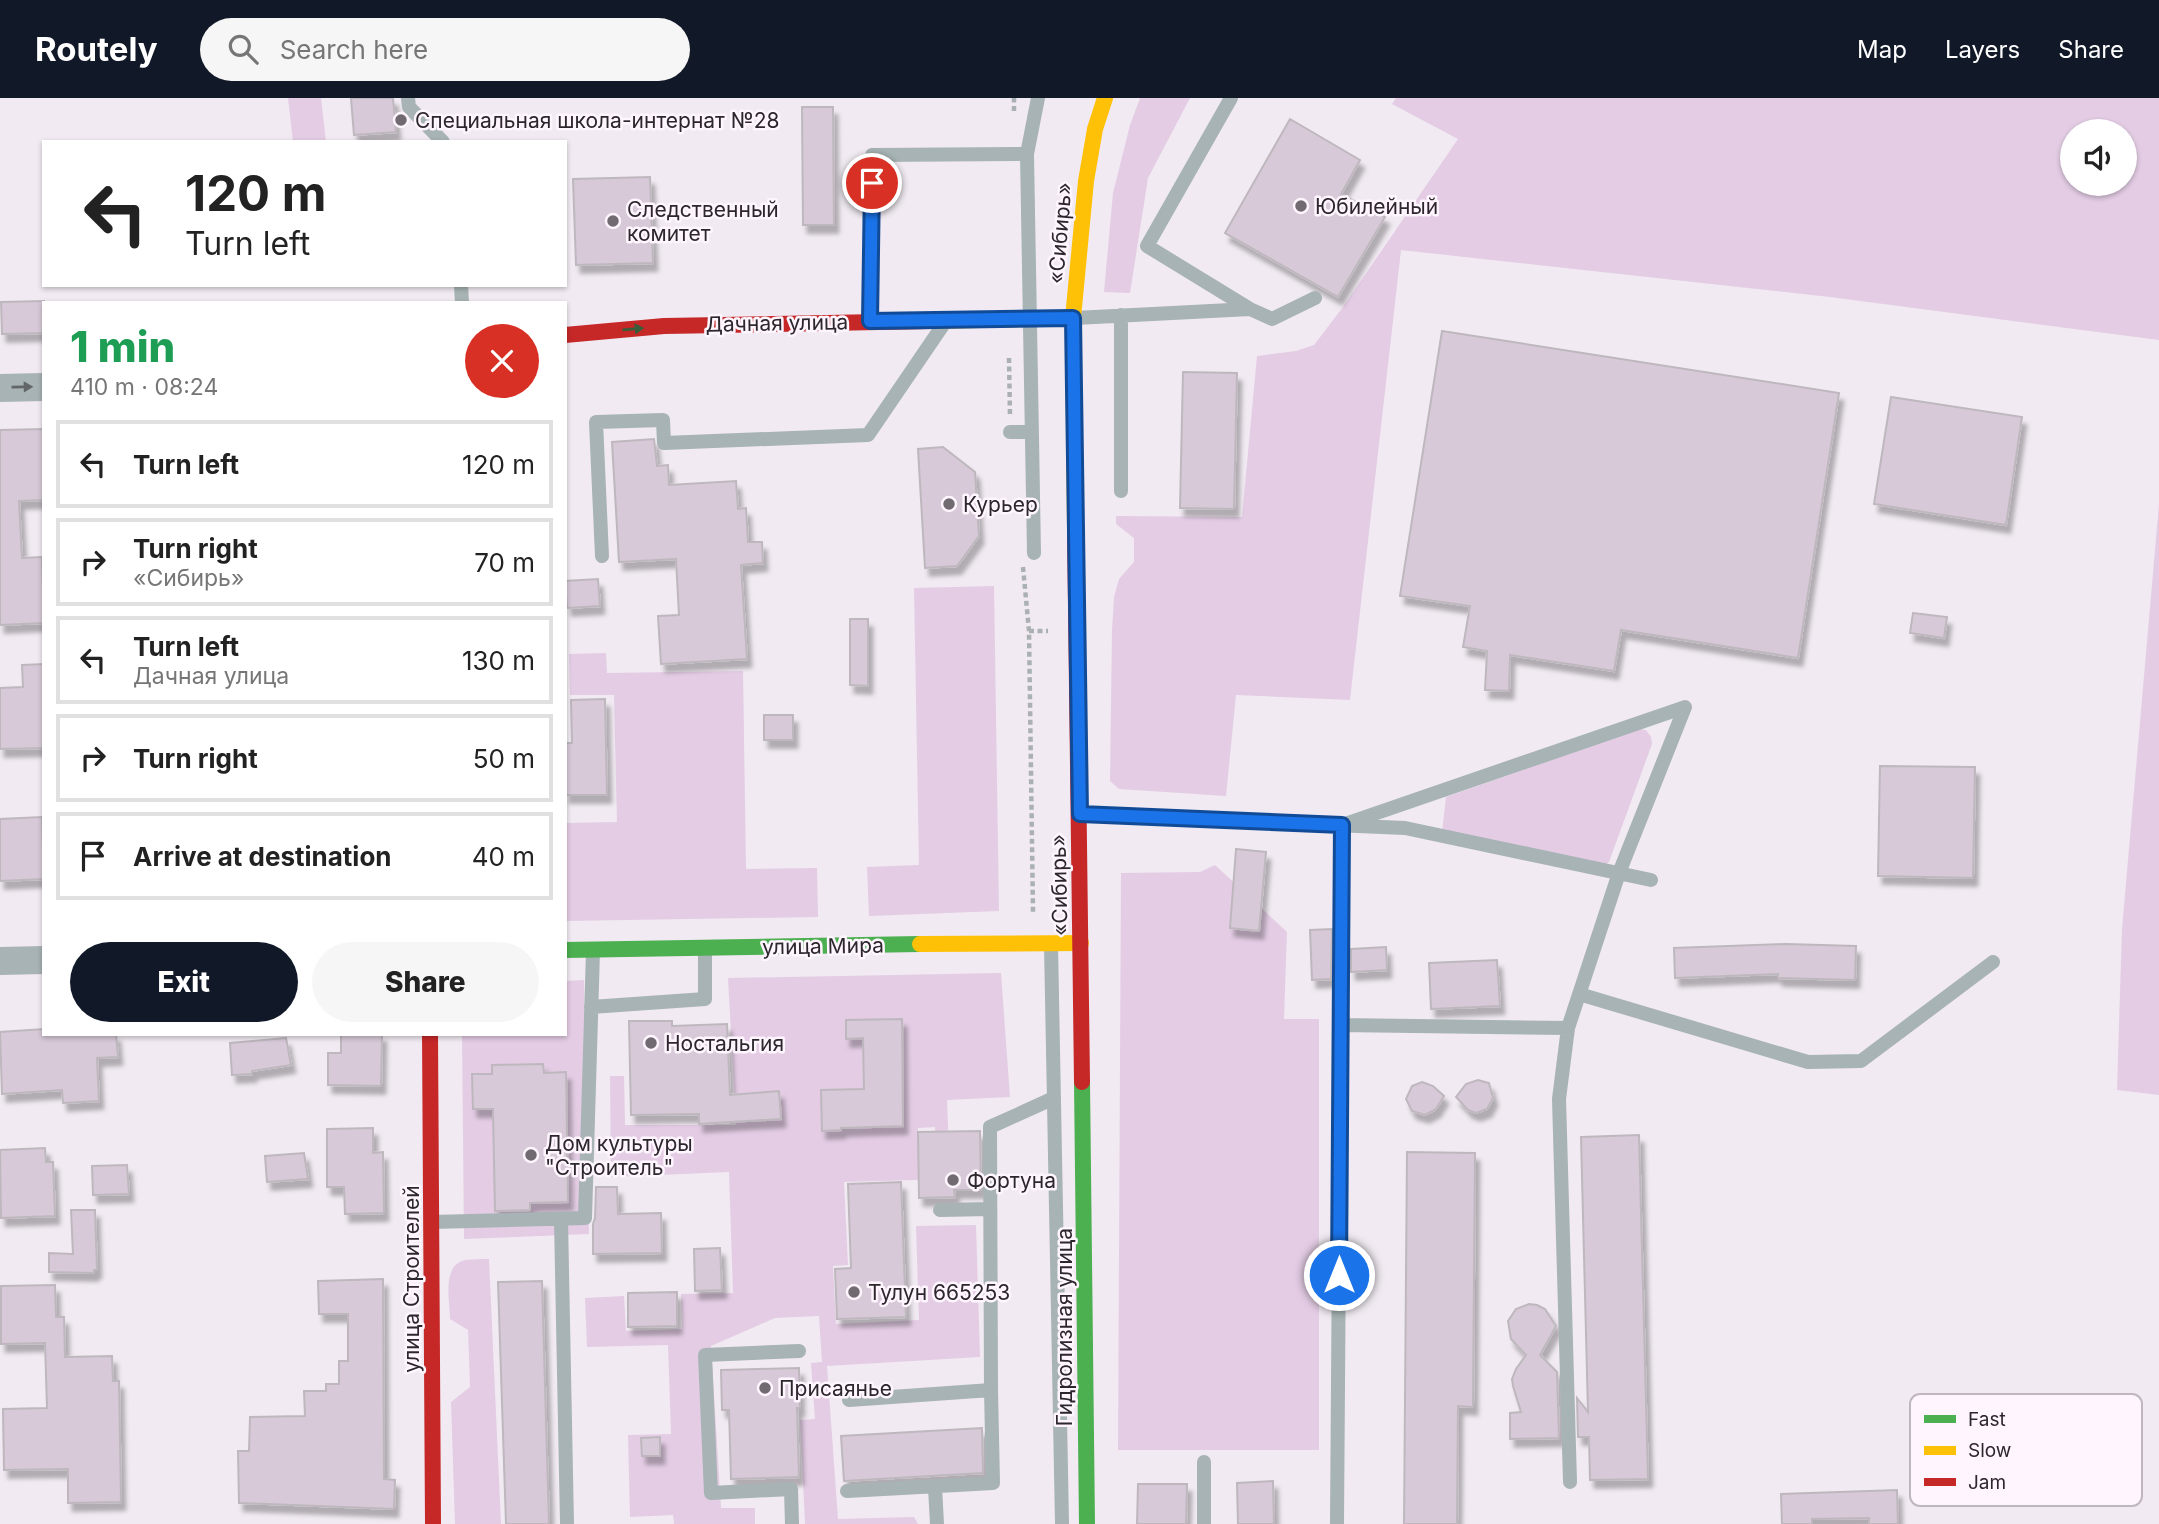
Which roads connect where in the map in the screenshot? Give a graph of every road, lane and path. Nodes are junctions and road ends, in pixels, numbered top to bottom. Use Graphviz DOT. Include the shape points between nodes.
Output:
graph roads {
  1 [pos="408,98"];
  2 [pos="1038,98"];
  3 [pos="1231,98"];
  4 [pos="1101,101"];
  5 [pos="441,140"];
  6 [pos="1027,154"];
  7 [pos="1315,298"];
  8 [pos="1250,309"];
  9 [pos="1121,315"];
  10 [pos="1030,318"];
  11 [pos="1073,318"];
  12 [pos="947,320"];
  13 [pos="870,321"];
  14 [pos="567,335"];
  15 [pos="42,387"];
  16 [pos="0,388"];
  17 [pos="1010,432"];
  18 [pos="1031,432"];
  19 [pos="1121,491"];
  20 [pos="1034,553"];
  21 [pos="602,556"];
  22 [pos="1023,565"];
  23 [pos="1080,814"];
  24 [pos="1342,825"];
  25 [pos="1619,873"];
  26 [pos="1651,880"];
  27 [pos="1034,942"];
  28 [pos="1051,942"];
  29 [pos="1081,943"];
  30 [pos="705,948"];
  31 [pos="593,949"];
  32 [pos="567,950"];
  33 [pos="42,960"];
  34 [pos="0,961"];
  35 [pos="1993,962"];
  36 [pos="1579,994"];
  37 [pos="591,1007"];
  38 [pos="1340,1025"];
  39 [pos="1568,1028"];
  40 [pos="430,1036"];
  41 [pos="1054,1098"];
  42 [pos="1084,1130"];
  43 [pos="989,1209"];
  44 [pos="940,1210"];
  45 [pos="561,1220"];
  46 [pos="432,1222"];
  47 [pos="799,1351"];
  48 [pos="991,1390"];
  49 [pos="849,1400"];
  50 [pos="1204,1462"];
  51 [pos="1570,1482"];
  52 [pos="935,1487"];
  53 [pos="848,1491"];
  54 [pos="433,1524"];
  55 [pos="566,1524"];
  56 [pos="792,1524"];
  57 [pos="936,1524"];
  58 [pos="1062,1524"];
  59 [pos="1087,1524"];
  60 [pos="1204,1524"];
  61 [pos="1337,1524"];
  1 -- 5 [label="lane" via="409,107"];
  2 -- 6 [label="lane"];
  3 -- 8 [label="lane" via="1147,246"];
  4 -- 11 [label="main road, «Сибирь»" via="1083,196"];
  6 -- 10 [label="lane"];
  6 -- 13 [label="lane" via="872,155"];
  7 -- 8 [label="lane" via="1272,319"];
  8 -- 9 [label="lane"];
  9 -- 11 [label="lane"];
  9 -- 19 [label="lane"];
  10 -- 11 [label="main road, Дачная улица"];
  10 -- 12 [label="main road, Дачная улица"];
  10 -- 18 [label="lane"];
  11 -- 23 [label="main road, «Сибирь»"];
  12 -- 13 [label="main road, Дачная улица"];
  12 -- 21 [label="lane" via="868,435 664,443 663,419 596,422"];
  14 -- 13 [label="main road, Дачная улица, one-way" via="664,326"];
  16 -- 15 [label="street, one-way"];
  17 -- 18 [label="lane"];
  18 -- 20 [label="lane"];
  22 -- 27 [label="path" via="1029,631"];
  23 -- 24 [label="lane"];
  23 -- 29 [label="main road, «Сибирь»"];
  24 -- 25 [label="lane" via="1405,828"];
  24 -- 25 [label="lane" via="1685,707"];
  24 -- 38 [label="lane"];
  25 -- 26 [label="lane"];
  25 -- 36 [label="lane"];
  27 -- 28 [label="main road, улица Мира"];
  27 -- 30 [label="main road, улица Мира"];
  28 -- 29 [label="main road, улица Мира"];
  28 -- 41 [label="lane"];
  29 -- 42 [label="main road, «Сибирь»"];
  30 -- 31 [label="main road, улица Мира"];
  30 -- 37 [label="lane" via="705,999"];
  31 -- 32 [label="main road, улица Мира"];
  31 -- 37 [label="lane"];
  33 -- 34 [label="street"];
  35 -- 36 [label="lane" via="1861,1061 1808,1062"];
  36 -- 39 [label="lane"];
  37 -- 45 [label="lane" via="584,1218"];
  38 -- 39 [label="lane"];
  38 -- 61 [label="lane"];
  39 -- 51 [label="lane" via="1559,1100"];
  40 -- 46 [label="main road, улица Строителей"];
  41 -- 43 [label="lane" via="990,1127"];
  41 -- 58 [label="lane"];
  42 -- 59 [label="main road, Гидролизная улица"];
  43 -- 44 [label="lane"];
  43 -- 48 [label="lane"];
  45 -- 46 [label="lane"];
  45 -- 55 [label="lane"];
  46 -- 54 [label="main road, улица Строителей"];
  47 -- 56 [label="lane" via="705,1355 711,1493 791,1489"];
  48 -- 49 [label="lane"];
  48 -- 52 [label="lane" via="993,1483"];
  50 -- 60 [label="lane"];
  52 -- 53 [label="lane"];
  52 -- 57 [label="lane"];
}
